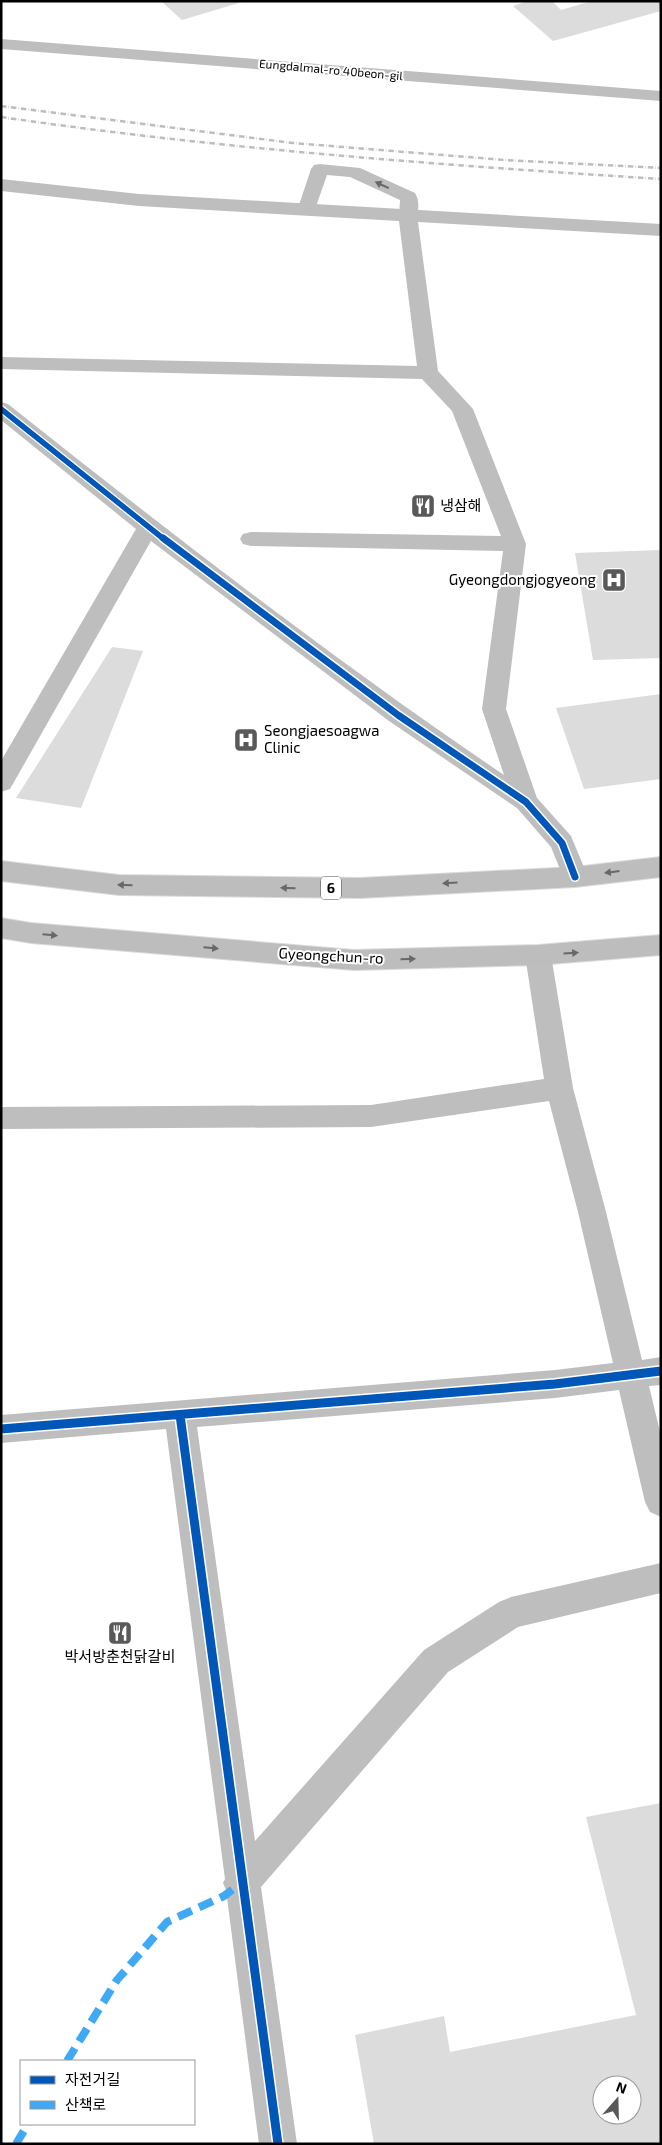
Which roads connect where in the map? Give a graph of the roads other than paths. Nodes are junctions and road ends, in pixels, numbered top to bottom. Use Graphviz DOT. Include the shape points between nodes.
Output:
graph roads {
  1 [pos="1,44"];
  2 [pos="661,96"];
  3 [pos="1,185"];
  4 [pos="306,211"];
  5 [pos="408,217"];
  6 [pos="661,230"];
  7 [pos="1,364"];
  8 [pos="428,373"];
  9 [pos="1,409"];
  10 [pos="148,527"];
  11 [pos="251,539"];
  12 [pos="516,544"];
  13 [pos="1,783"];
  14 [pos="526,802"];
  15 [pos="661,866"];
  16 [pos="1,871"];
  17 [pos="575,877"];
  18 [pos="1,928"];
  19 [pos="661,945"];
  20 [pos="538,955"];
  21 [pos="559,1088"];
  22 [pos="1,1118"];
  23 [pos="661,1371"];
  24 [pos="629,1375"];
  25 [pos="180,1415"];
  26 [pos="1,1430"];
  27 [pos="661,1502"];
  28 [pos="661,1578"];
  29 [pos="241,1883"];
  30 [pos="278,2144"];
  1 -- 2 [label="street, Eungdalmal-ro 40beon-gil"];
  3 -- 4 [label="street" via="139,200"];
  4 -- 5 [label="street"];
  5 -- 4 [label="lane, one-way" via="408,198 354,172 320,169"];
  5 -- 6 [label="street"];
  5 -- 8 [label="street"];
  7 -- 8 [label="street"];
  8 -- 12 [label="street" via="462,409"];
  9 -- 10 [label="street"];
  10 -- 13 [label="street"];
  10 -- 14 [label="street" via="398,715"];
  11 -- 12 [label="street"];
  12 -- 14 [label="street" via="494,709"];
  14 -- 17 [label="street" via="562,843"];
  15 -- 17 [label="main road, 6, one-way"];
  17 -- 16 [label="main road, 6, one-way" via="321,888 119,885"];
  18 -- 20 [label="main road, Gyeongchun-ro, one-way" via="354,960"];
  20 -- 19 [label="main road, Gyeongchun-ro, one-way"];
  20 -- 21 [label="street"];
  21 -- 22 [label="street" via="371,1116"];
  21 -- 24 [label="street" via="592,1212"];
  23 -- 24 [label="street"];
  24 -- 25 [label="street"];
  24 -- 27 [label="street"];
  25 -- 26 [label="street"];
  25 -- 29 [label="street"];
  28 -- 29 [label="street" via="511,1613 436,1661"];
  29 -- 30 [label="street"];
}
